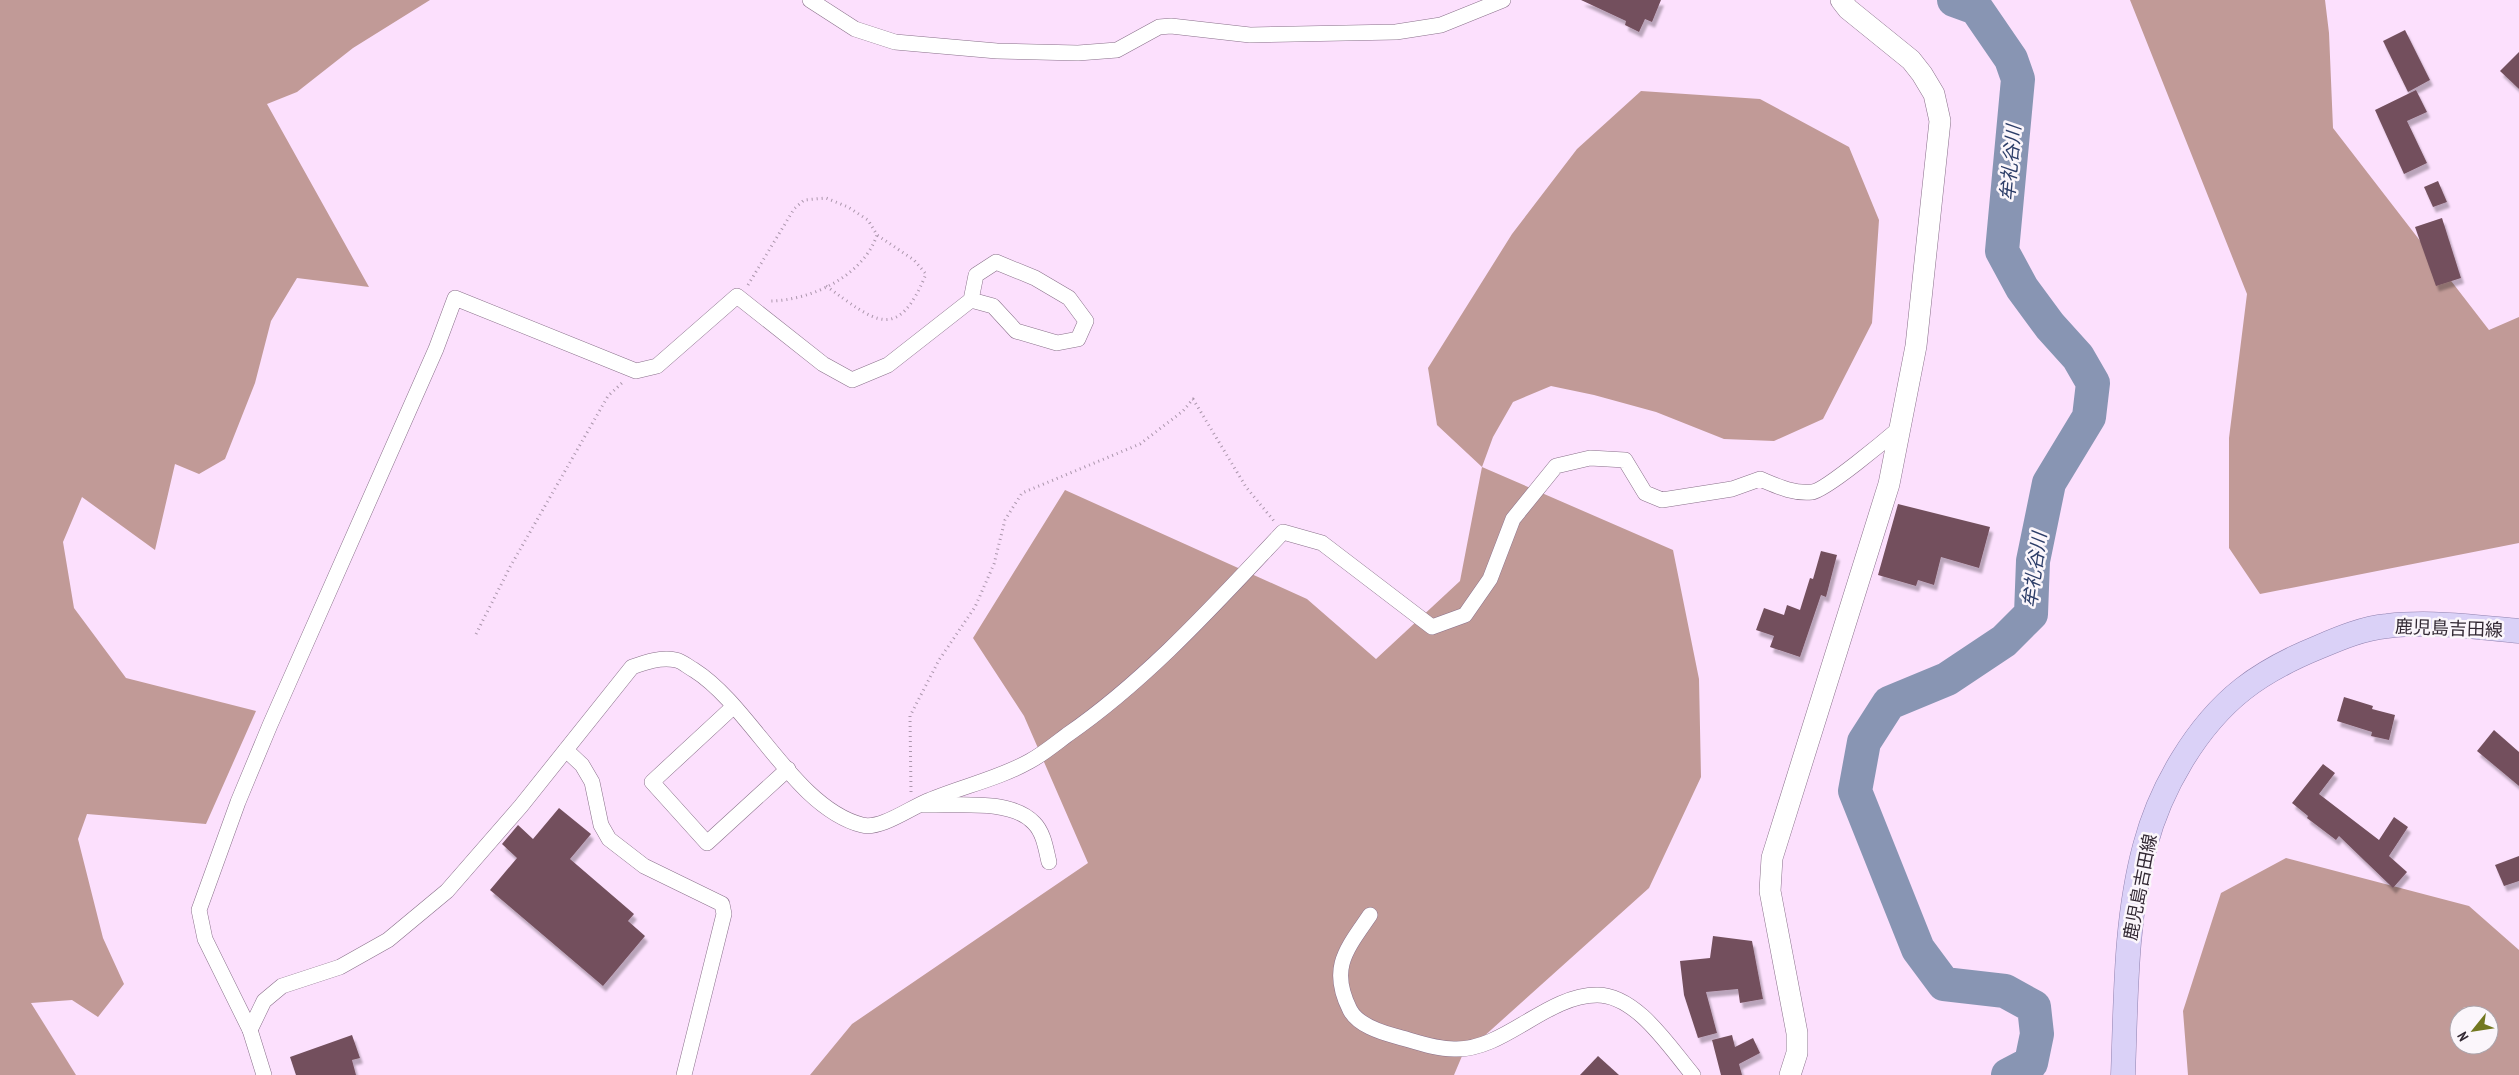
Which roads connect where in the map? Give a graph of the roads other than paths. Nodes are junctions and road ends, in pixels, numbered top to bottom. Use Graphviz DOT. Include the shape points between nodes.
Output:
graph roads {
  1 [pos="810,0"];
  2 [pos="1503,0"];
  3 [pos="1841,0"];
  4 [pos="971,300"];
  5 [pos="1902,426"];
  6 [pos="2519,631"];
  7 [pos="733,707"];
  8 [pos="566,750"];
  9 [pos="788,769"];
  10 [pos="914,806"];
  11 [pos="1049,862"];
  12 [pos="1370,915"];
  13 [pos="250,1030"];
  14 [pos="264,1075"];
  15 [pos="684,1075"];
  16 [pos="1693,1075"];
  17 [pos="1790,1075"];
  18 [pos="2122,1075"];
  1 -- 2 [label="street" via="854,29 895,42 997,52 1078,53 1117,50 1159,27 1171,26 1250,35 1396,32 1441,25"];
  3 -- 5 [label="street" via="1911,60 1934,94 1940,122 1916,346"];
  4 -- 4 [label="street" via="976,275 996,262 1035,278 1069,298 1086,321 1078,339 1056,343 1016,331 993,306"];
  4 -- 13 [label="street" via="888,365 852,380 823,364 737,296 657,366 636,371 455,298 436,349 266,734 199,910 205,938"];
  5 -- 10 [label="street" via="1814,492 1789,491 1760,479 1732,489 1662,500 1645,493 1625,460 1590,458 1556,466 1513,520 1490,579 1465,616 1432,627 1322,543 1283,532 1219,600 1106,708 1030,761 988,781 952,790"];
  5 -- 17 [label="street" via="1883,501 1772,858 1770,891 1797,1033 1797,1054"];
  6 -- 18 [label="main road, 鹿児島吉田線" via="2460,626 2386,626 2340,638 2264,674 2222,709 2173,773 2145,846 2128,948"];
  7 -- 8 [label="street" via="708,679 678,660 654,659 632,667"];
  7 -- 9 [label="street"];
  7 -- 9 [label="street" via="652,782 658,789 707,843"];
  8 -- 13 [label="street" via="447,891 388,940 340,968 282,986 264,1001"];
  8 -- 15 [label="street" via="582,765 592,782 601,825 608,840 644,866 722,904 724,914"];
  9 -- 10 [label="street" via="804,788 839,816 863,826 883,823"];
  10 -- 11 [label="street" via="1004,807 1025,815 1036,824"];
  12 -- 16 [label="street" via="1347,948 1339,974 1344,997 1353,1016 1377,1032 1454,1050 1482,1045 1565,1002 1598,995 1616,999 1646,1018"];
  13 -- 14 [label="street"];
}
